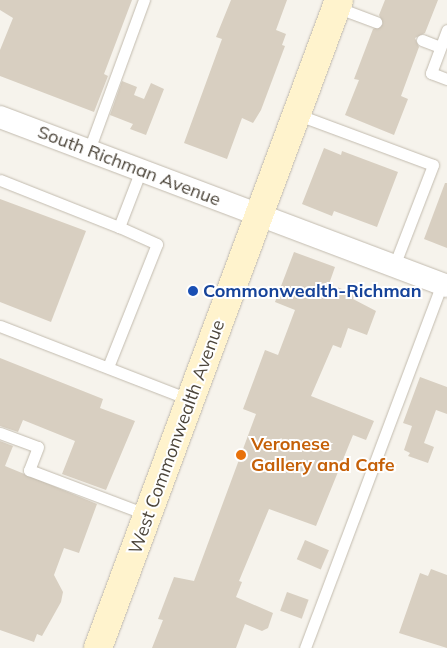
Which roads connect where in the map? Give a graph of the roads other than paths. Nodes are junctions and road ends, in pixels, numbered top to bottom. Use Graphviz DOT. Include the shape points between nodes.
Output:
graph roads {
  1 [pos="144,0"];
  2 [pos="338,4"];
  3 [pos="376,22"];
  4 [pos="447,30"];
  5 [pos="422,40"];
  6 [pos="440,47"];
  7 [pos="447,79"];
  8 [pos="296,114"];
  9 [pos="0,117"];
  10 [pos="88,150"];
  11 [pos="141,170"];
  12 [pos="0,180"];
  13 [pos="259,215"];
  14 [pos="119,227"];
  15 [pos="394,266"];
  16 [pos="444,285"];
  17 [pos="0,326"];
  18 [pos="108,367"];
  19 [pos="191,400"];
  20 [pos="0,433"];
  21 [pos="148,515"];
  22 [pos="98,648"];
  23 [pos="305,648"];
  1 -- 10 [label="lane"];
  2 -- 3 [label="lane"];
  2 -- 8 [label="main road, West Commonwealth Avenue"];
  4 -- 6 [label="lane"];
  5 -- 6 [label="lane"];
  6 -- 7 [label="lane" via="431,73"];
  8 -- 13 [label="main road, West Commonwealth Avenue"];
  8 -- 15 [label="lane" via="434,165"];
  9 -- 10 [label="street, South Richman Avenue"];
  10 -- 11 [label="street, South Richman Avenue"];
  11 -- 13 [label="street, South Richman Avenue"];
  11 -- 14 [label="lane"];
  12 -- 14 [label="lane"];
  13 -- 15 [label="street, South Richman Avenue"];
  13 -- 19 [label="main road, West Commonwealth Avenue"];
  14 -- 18 [label="lane" via="157,244"];
  15 -- 16 [label="street, South Richman Avenue"];
  16 -- 23 [label="lane"];
  17 -- 18 [label="lane"];
  18 -- 19 [label="lane"];
  19 -- 21 [label="main road, West Commonwealth Avenue"];
  20 -- 21 [label="lane" via="38,447 29,470"];
  21 -- 22 [label="main road, West Commonwealth Avenue"];
}
